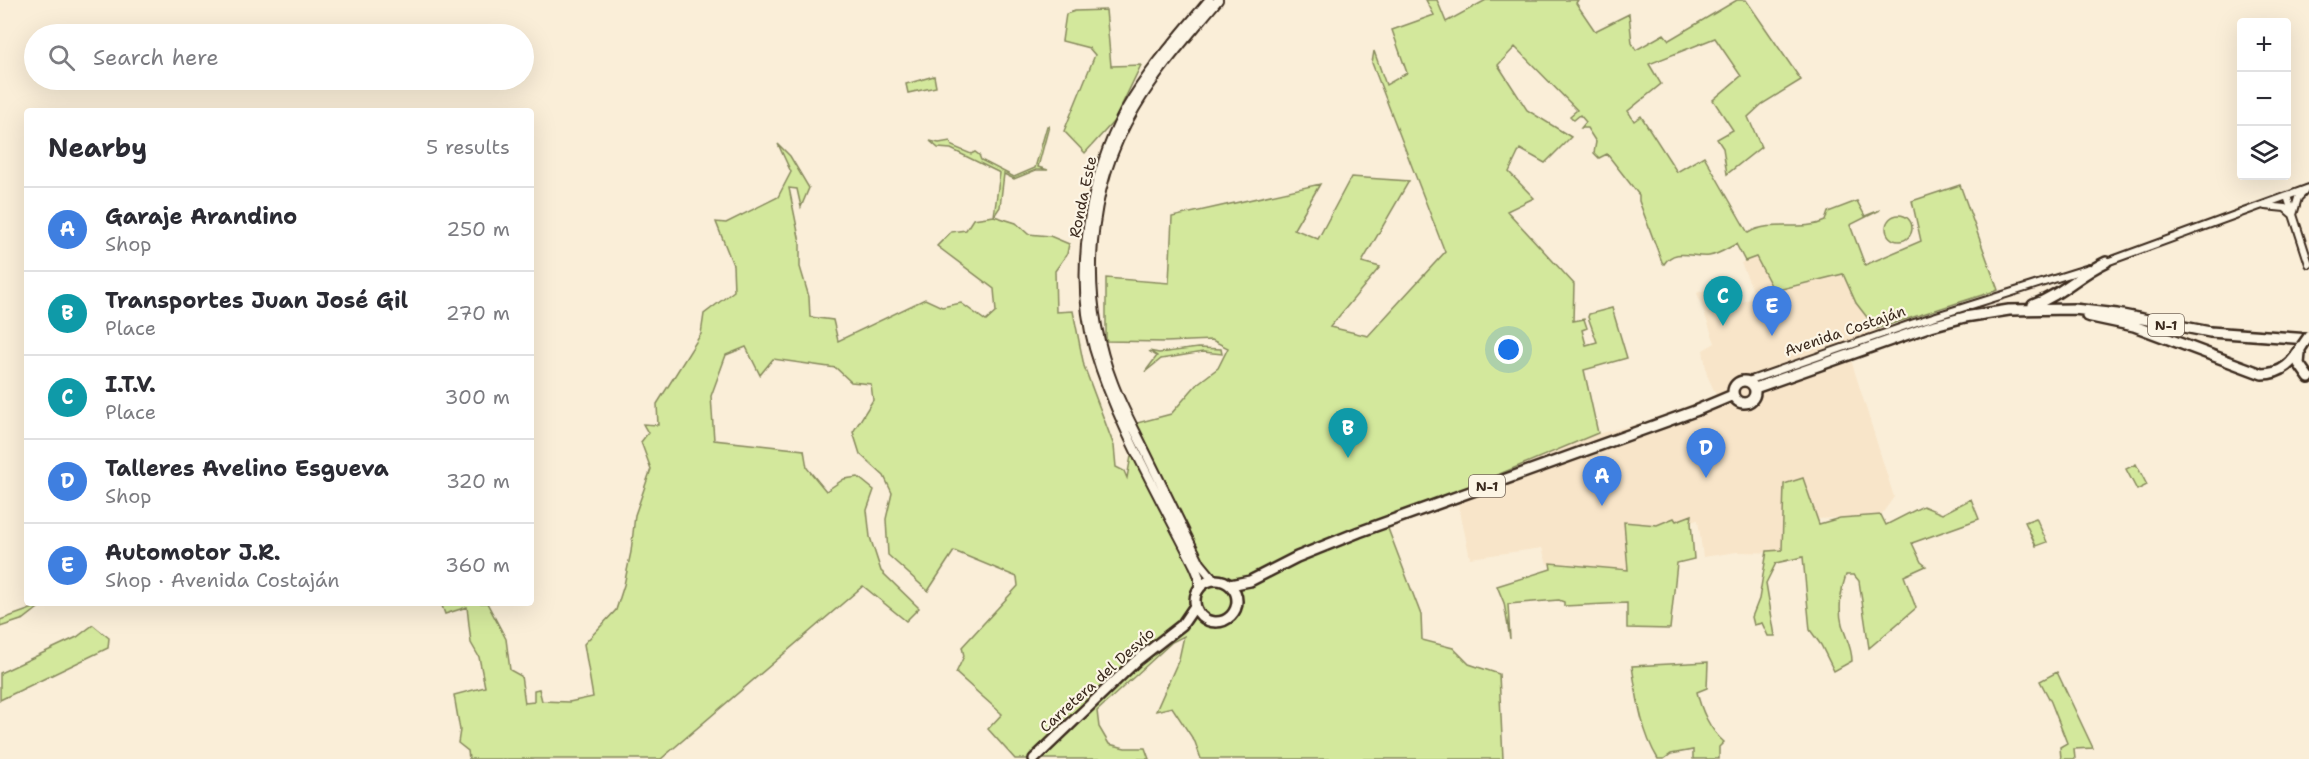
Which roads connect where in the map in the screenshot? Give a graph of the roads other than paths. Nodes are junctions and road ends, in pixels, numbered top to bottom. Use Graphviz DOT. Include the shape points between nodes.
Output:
graph roads {
  1 [pos="1209,0"];
  2 [pos="1218,0"];
  3 [pos="2309,189"];
  4 [pos="2287,196"];
  5 [pos="2262,206"];
  6 [pos="2293,215"];
  7 [pos="2106,262"];
  8 [pos="2309,264"];
  9 [pos="2020,309"];
  10 [pos="1953,315"];
  11 [pos="2307,340"];
  12 [pos="2309,378"];
  13 [pos="1751,385"];
  14 [pos="1733,395"];
  15 [pos="1214,580"];
  16 [pos="1250,581"];
  17 [pos="1230,585"];
  18 [pos="1199,589"];
  19 [pos="1238,599"];
  20 [pos="1196,606"];
  21 [pos="1204,619"];
  22 [pos="1182,625"];
  23 [pos="1034,759"];
  1 -- 18 [label="main road, Ronda Este" via="1153,68 1119,123 1096,187 1085,268 1094,345 1107,385 1195,567"];
  2 -- 15 [label="main road, Ronda Este" via="1159,72 1126,125 1102,188 1091,265 1100,343 1113,383 1200,563"];
  3 -- 4 [label="street"];
  3 -- 6 [label="street" via="2298,198"];
  4 -- 5 [label="street"];
  4 -- 6 [label="street"];
  5 -- 6 [label="street" via="2285,208"];
  5 -- 7 [label="street"];
  6 -- 8 [label="street"];
  7 -- 9 [label="highway" via="2056,295"];
  7 -- 10 [label="street"];
  9 -- 10 [label="highway"];
  9 -- 11 [label="highway, N-1" via="2096,311 2210,332"];
  9 -- 11 [label="highway, N-1" via="2088,316 2134,326 2262,374 2283,369"];
  10 -- 13 [label="highway, Avenida Costaján"];
  11 -- 12 [label="highway" via="2298,356"];
  13 -- 14 [label="highway" via="1736,383"];
  13 -- 14 [label="highway" via="1754,397 1747,402 1739,402"];
  14 -- 16 [label="highway, N-1" via="1379,525"];
  15 -- 17 [label="highway"];
  15 -- 18 [label="highway"];
  16 -- 17 [label="highway"];
  16 -- 19 [label="highway"];
  17 -- 19 [label="highway"];
  18 -- 20 [label="highway"];
  19 -- 21 [label="highway" via="1227,620 1216,623"];
  20 -- 21 [label="highway"];
  20 -- 22 [label="highway, Carretera del Desvío"];
  21 -- 22 [label="highway, Carretera del Desvío"];
  22 -- 23 [label="highway, Carretera del Desvío" via="1136,661"];
}
